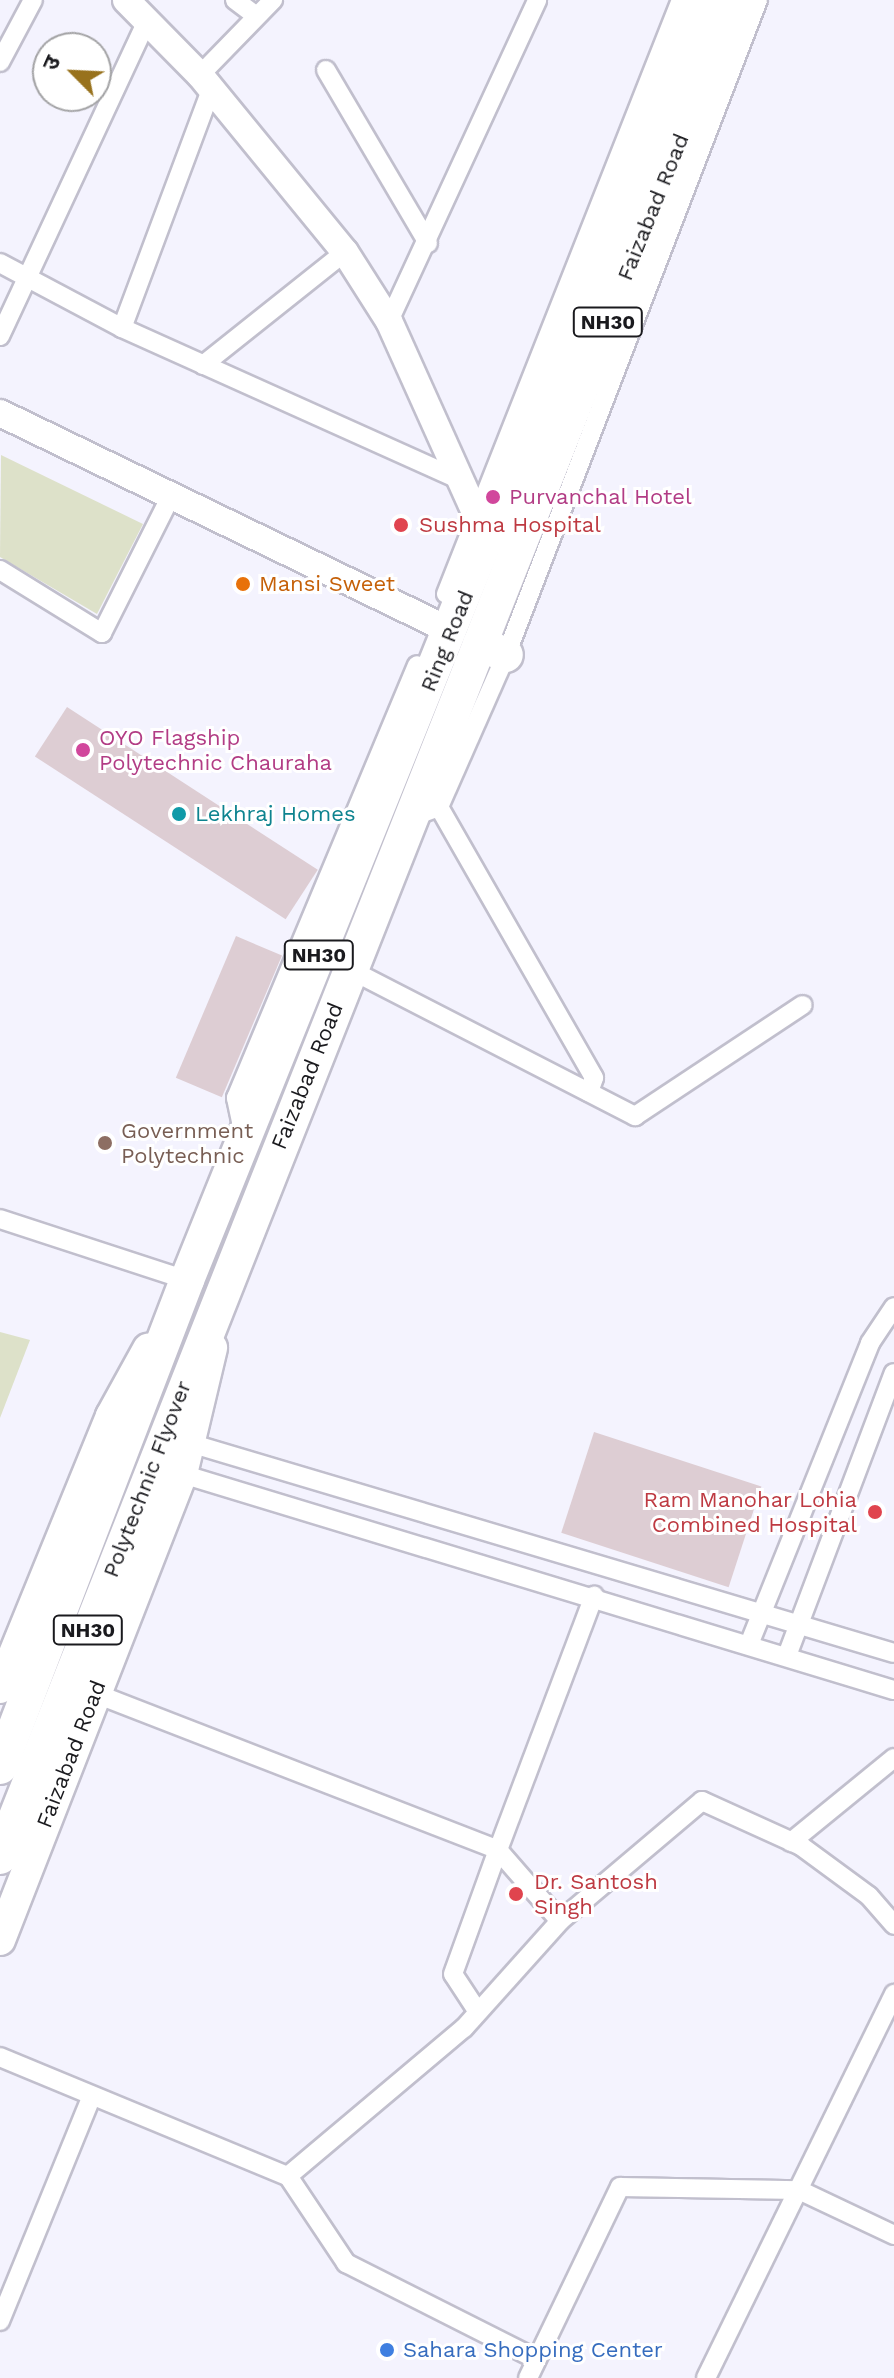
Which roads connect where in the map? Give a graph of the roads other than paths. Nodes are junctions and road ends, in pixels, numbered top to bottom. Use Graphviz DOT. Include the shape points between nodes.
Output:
graph roads {
  1 [pos="33,0"];
  2 [pos="126,0"];
  3 [pos="235,0"];
  4 [pos="273,0"];
  5 [pos="537,0"];
  6 [pos="681,0"];
  7 [pos="703,0"];
  8 [pos="735,0"];
  9 [pos="758,0"];
  10 [pos="255,15"];
  11 [pos="148,19"];
  12 [pos="0,62"];
  13 [pos="326,70"];
  14 [pos="206,82"];
  15 [pos="428,243"];
  16 [pos="345,252"];
  17 [pos="0,263"];
  18 [pos="27,276"];
  19 [pos="389,321"];
  20 [pos="122,328"];
  21 [pos="0,336"];
  22 [pos="203,365"];
  23 [pos="0,413"];
  24 [pos="460,480"];
  25 [pos="170,498"];
  26 [pos="476,515"];
  27 [pos="0,570"];
  28 [pos="468,638"];
  29 [pos="426,812"];
  30 [pos="349,969"];
  31 [pos="803,1005"];
  32 [pos="589,1092"];
  33 [pos="0,1219"];
  34 [pos="187,1280"];
  35 [pos="225,1281"];
  36 [pos="894,1307"];
  37 [pos="894,1373"];
  38 [pos="193,1444"];
  39 [pos="824,1458"];
  40 [pos="856,1472"];
  41 [pos="182,1474"];
  42 [pos="381,1499"];
  43 [pos="372,1530"];
  44 [pos="594,1596"];
  45 [pos="763,1610"];
  46 [pos="800,1621"];
  47 [pos="750,1642"];
  48 [pos="788,1653"];
  49 [pos="894,1653"];
  50 [pos="0,1688"];
  51 [pos="894,1690"];
  52 [pos="94,1693"];
  53 [pos="894,1758"];
  54 [pos="0,1767"];
  55 [pos="791,1842"];
  56 [pos="498,1850"];
  57 [pos="0,1857"];
  58 [pos="560,1921"];
  59 [pos="894,1925"];
  60 [pos="0,1940"];
  61 [pos="894,1994"];
  62 [pos="478,2012"];
  63 [pos="0,2057"];
  64 [pos="92,2096"];
  65 [pos="288,2176"];
  66 [pos="799,2190"];
  67 [pos="894,2235"];
  68 [pos="0,2321"];
  69 [pos="536,2359"];
  70 [pos="528,2378"];
  71 [pos="706,2378"];
  1 -- 12 [label="street"];
  2 -- 11 [label="street"];
  3 -- 10 [label="street"];
  4 -- 10 [label="street"];
  5 -- 15 [label="street"];
  6 -- 26 [label="street"];
  7 -- 28 [label="highway, Ring Road / NH30"];
  8 -- 28 [label="highway, Faizabad Road / NH30"];
  9 -- 28 [label="street"];
  10 -- 14 [label="street"];
  11 -- 14 [label="street"];
  11 -- 18 [label="street"];
  13 -- 15 [label="street"];
  14 -- 16 [label="street"];
  14 -- 20 [label="street"];
  15 -- 19 [label="street"];
  16 -- 19 [label="street"];
  16 -- 22 [label="street"];
  17 -- 18 [label="street"];
  18 -- 20 [label="street"];
  18 -- 21 [label="street"];
  19 -- 24 [label="street"];
  20 -- 22 [label="street"];
  22 -- 24 [label="street"];
  23 -- 25 [label="street"];
  24 -- 26 [label="street"];
  25 -- 27 [label="street" via="102,633"];
  25 -- 28 [label="street"];
  26 -- 28 [label="street"];
  28 -- 29 [label="highway, Faizabad Road / NH30"];
  28 -- 34 [label="highway, Ring Road / NH30"];
  29 -- 30 [label="highway, Faizabad Road / NH30"];
  29 -- 32 [label="street" via="594,1078"];
  30 -- 32 [label="street"];
  30 -- 35 [label="highway, Faizabad Road / NH30"];
  31 -- 32 [label="street" via="635,1116"];
  33 -- 34 [label="street"];
  34 -- 50 [label="main road" via="111,1416"];
  34 -- 54 [label="highway, Polytechnic Flyover / NH30"];
  35 -- 38 [label="main road, Faizabad Road"];
  35 -- 57 [label="highway, Polytechnic Flyover / NH30"];
  36 -- 39 [label="street" via="870,1343"];
  37 -- 40 [label="street"];
  38 -- 41 [label="main road, Faizabad Road"];
  38 -- 42 [label="street"];
  39 -- 40 [label="street"];
  39 -- 45 [label="street"];
  40 -- 46 [label="street"];
  41 -- 43 [label="street"];
  41 -- 52 [label="main road, Faizabad Road"];
  42 -- 43 [label="street"];
  42 -- 45 [label="street"];
  43 -- 44 [label="street"];
  44 -- 47 [label="street"];
  44 -- 56 [label="street"];
  45 -- 46 [label="street"];
  45 -- 47 [label="street"];
  46 -- 48 [label="street"];
  46 -- 49 [label="street"];
  47 -- 48 [label="street"];
  48 -- 51 [label="street"];
  52 -- 56 [label="street"];
  52 -- 60 [label="main road, Faizabad Road"];
  53 -- 55 [label="street"];
  55 -- 58 [label="street" via="702,1801"];
  55 -- 59 [label="street" via="869,1896"];
  56 -- 58 [label="street"];
  56 -- 62 [label="street" via="453,1974"];
  58 -- 62 [label="street"];
  61 -- 66 [label="street"];
  62 -- 65 [label="street"];
  63 -- 64 [label="street"];
  64 -- 65 [label="street"];
  64 -- 68 [label="street"];
  65 -- 69 [label="street" via="346,2263"];
  66 -- 67 [label="street"];
  66 -- 69 [label="street" via="620,2187"];
  66 -- 71 [label="street"];
  69 -- 70 [label="street"];
}
